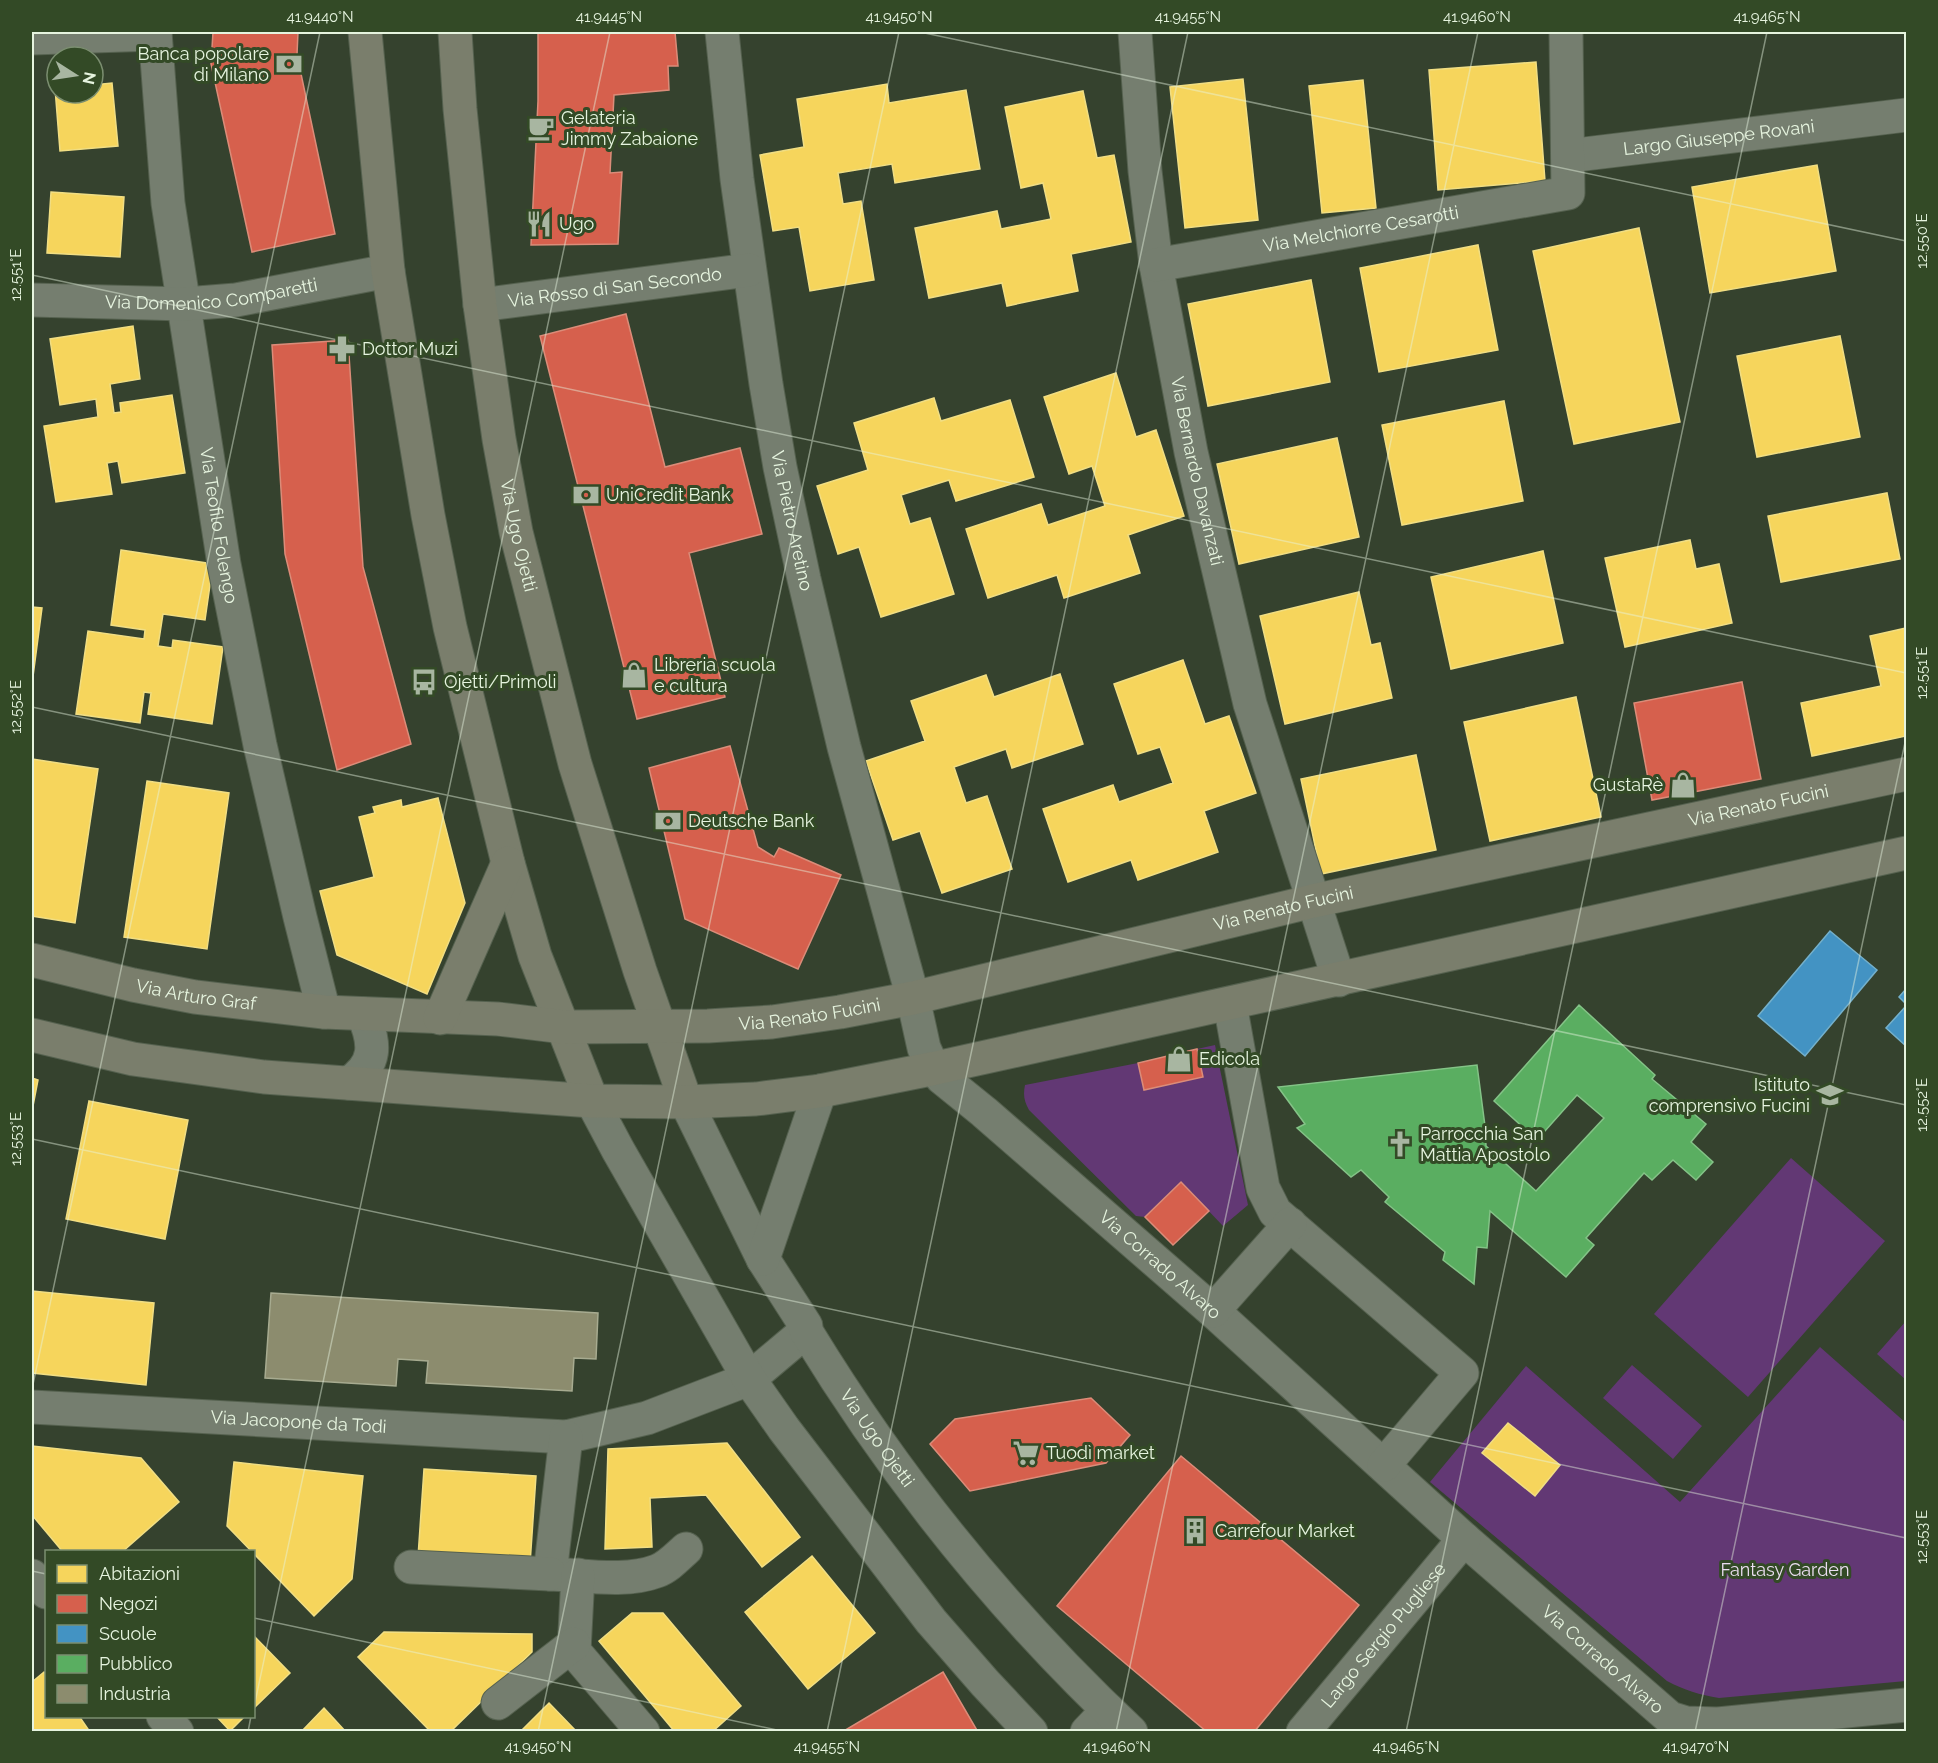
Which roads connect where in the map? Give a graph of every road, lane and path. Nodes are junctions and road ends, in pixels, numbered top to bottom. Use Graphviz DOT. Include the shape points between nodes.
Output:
graph roads {
  1 [pos="365,32"];
  2 [pos="455,32"];
  3 [pos="722,32"];
  4 [pos="1135,32"];
  5 [pos="1566,32"];
  6 [pos="155,33"];
  7 [pos="32,38"];
  8 [pos="1906,115"];
  9 [pos="1568,156"];
  10 [pos="1156,265"];
  11 [pos="749,270"];
  12 [pos="388,271"];
  13 [pos="32,300"];
  14 [pos="185,304"];
  15 [pos="480,305"];
  16 [pos="1906,774"];
  17 [pos="1906,853"];
  18 [pos="508,863"];
  19 [pos="1313,901"];
  20 [pos="32,960"];
  21 [pos="1339,980"];
  22 [pos="913,998"];
  23 [pos="1230,1004"];
  24 [pos="324,1011"];
  25 [pos="363,1014"];
  26 [pos="440,1018"];
  27 [pos="564,1026"];
  28 [pos="660,1026"];
  29 [pos="32,1035"];
  30 [pos="936,1068"];
  31 [pos="349,1083"];
  32 [pos="820,1091"];
  33 [pos="592,1101"];
  34 [pos="686,1102"];
  35 [pos="1290,1224"];
  36 [pos="763,1259"];
  37 [pos="1213,1311"];
  38 [pos="806,1331"];
  39 [pos="749,1379"];
  40 [pos="32,1407"];
  41 [pos="566,1437"];
  42 [pos="1384,1465"];
  43 [pos="1464,1539"];
  44 [pos="686,1549"];
  45 [pos="411,1567"];
  46 [pos="564,1575"];
  47 [pos="32,1576"];
  48 [pos="45,1591"];
  49 [pos="574,1644"];
  50 [pos="498,1703"];
  51 [pos="1906,1705"];
  52 [pos="153,1718"];
  53 [pos="165,1718"];
  54 [pos="1097,1720"];
  55 [pos="143,1731"];
  56 [pos="177,1731"];
  57 [pos="643,1731"];
  58 [pos="1031,1731"];
  59 [pos="1131,1731"];
  60 [pos="1303,1731"];
  1 -- 12 [label="main road"];
  2 -- 15 [label="main road, Via Ugo Ojetti"];
  3 -- 11 [label="street, Via Pietro Aretino"];
  4 -- 10 [label="street, Via Bernardo Davanzati"];
  5 -- 9 [label="street"];
  6 -- 7 [label="street"];
  6 -- 14 [label="street, Via Teofilo Folengo" via="168,203"];
  8 -- 9 [label="street, Largo Giuseppe Rovani"];
  9 -- 10 [label="street, Via Melchiorre Cesarotti" via="1568,193"];
  10 -- 19 [label="street, Via Bernardo Davanzati" via="1191,452 1250,704"];
  11 -- 15 [label="street, Via Rosso di San Secondo"];
  11 -- 22 [label="street, Via Pietro Aretino" via="793,530 844,747"];
  12 -- 14 [label="street, Via Domenico Comparetti" via="236,300"];
  12 -- 18 [label="main road" via="450,627"];
  13 -- 14 [label="street, Via Domenico Comparetti"];
  14 -- 24 [label="street, Via Teofilo Folengo" via="224,564 260,746"];
  15 -- 28 [label="main road, Via Ugo Ojetti" via="499,439 526,576 575,764"];
  16 -- 19 [label="main road, Via Renato Fucini"];
  17 -- 21 [label="main road"];
  18 -- 26 [label="main road"];
  18 -- 27 [label="main road" via="535,957"];
  19 -- 21 [label="street, Via Bernardo Davanzati"];
  19 -- 22 [label="main road, Via Renato Fucini"];
  20 -- 24 [label="main road, Via Arturo Graf" via="195,997"];
  21 -- 23 [label="main road"];
  22 -- 28 [label="main road, Via Renato Fucini" via="772,1022"];
  22 -- 30 [label="street, Via Pietro Aretino" via="924,1048"];
  23 -- 30 [label="main road"];
  23 -- 35 [label="street" via="1263,1188 1275,1212"];
  24 -- 25 [label="main road, Via Arturo Graf"];
  25 -- 26 [label="main road, Via Arturo Graf"];
  25 -- 31 [label="street" via="372,1041 371,1058 362,1074"];
  26 -- 27 [label="main road, Via Arturo Graf"];
  27 -- 28 [label="main road, Via Renato Fucini"];
  27 -- 33 [label="main road"];
  28 -- 34 [label="main road, Via Ugo Ojetti"];
  29 -- 31 [label="main road" via="173,1065"];
  30 -- 32 [label="main road"];
  30 -- 37 [label="street, Via Corrado Alvaro" via="942,1078"];
  31 -- 33 [label="main road"];
  32 -- 34 [label="main road"];
  32 -- 36 [label="street"];
  33 -- 34 [label="main road"];
  33 -- 39 [label="street"];
  34 -- 36 [label="street, Via Ugo Ojetti"];
  35 -- 37 [label="street"];
  35 -- 42 [label="street" via="1462,1373"];
  36 -- 38 [label="street, Via Ugo Ojetti"];
  37 -- 42 [label="street, Via Corrado Alvaro"];
  38 -- 39 [label="street, Via Jacopone da Todi"];
  38 -- 54 [label="street, Via Ugo Ojetti" via="840,1387 918,1494"];
  39 -- 41 [label="street, Via Jacopone da Todi" via="646,1418"];
  39 -- 58 [label="street" via="931,1621"];
  40 -- 41 [label="street, Via Jacopone da Todi"];
  41 -- 46 [label="street"];
  42 -- 43 [label="street, Via Corrado Alvaro"];
  43 -- 51 [label="street, Via Corrado Alvaro" via="1679,1722 1718,1724"];
  43 -- 60 [label="street, Largo Sergio Pugliese"];
  44 -- 46 [label="street" via="658,1571 629,1578"];
  45 -- 46 [label="street"];
  46 -- 49 [label="street"];
  47 -- 48 [label="street"];
  49 -- 50 [label="street"];
  49 -- 57 [label="street" via="574,1651"];
  52 -- 55 [label="street"];
  53 -- 56 [label="street"];
  54 -- 59 [label="street, Via Ugo Ojetti"];
}
